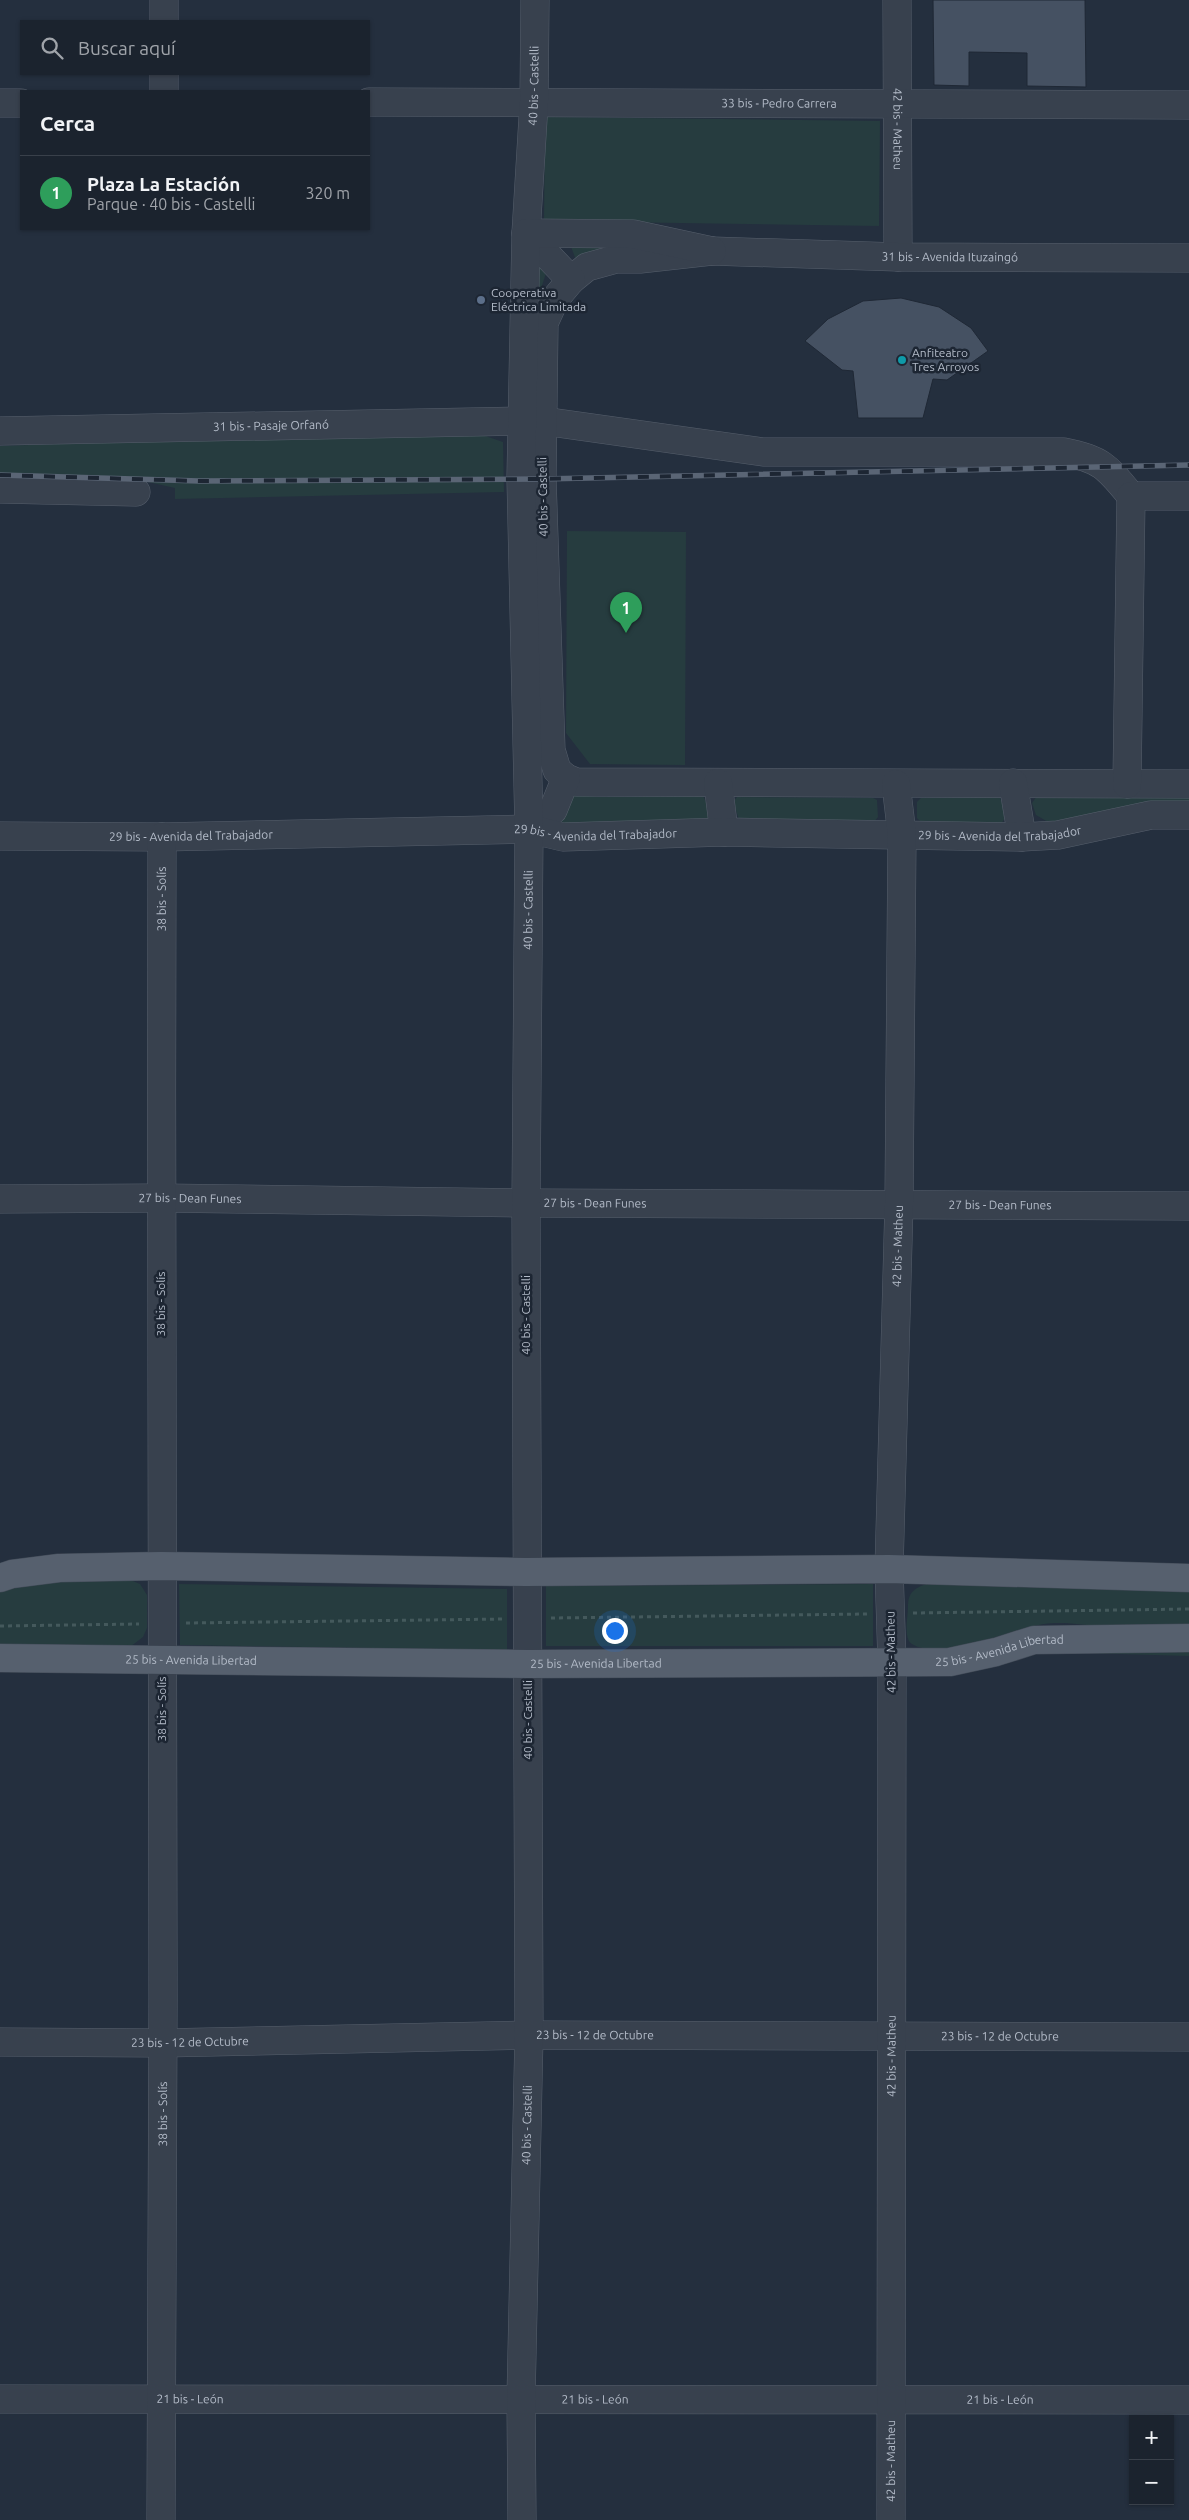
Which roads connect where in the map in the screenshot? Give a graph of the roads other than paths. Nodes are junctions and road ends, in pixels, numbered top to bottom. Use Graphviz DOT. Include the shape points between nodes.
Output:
graph roads {
  1 [pos="164,0"];
  2 [pos="535,0"];
  3 [pos="897,0"];
  4 [pos="164,20"];
  5 [pos="164,75"];
  6 [pos="164,90"];
  7 [pos="370,102"];
  8 [pos="534,102"];
  9 [pos="0,103"];
  10 [pos="20,103"];
  11 [pos="899,104"];
  12 [pos="1189,104"];
  13 [pos="526,233"];
  14 [pos="712,251"];
  15 [pos="898,257"];
  16 [pos="1189,258"];
  17 [pos="571,280"];
  18 [pos="533,421"];
  19 [pos="0,432"];
  20 [pos="0,489"];
  21 [pos="136,492"];
  22 [pos="1131,496"];
  23 [pos="1189,496"];
  24 [pos="534,561"];
  25 [pos="566,778"];
  26 [pos="718,783"];
  27 [pos="1013,783"];
  28 [pos="896,784"];
  29 [pos="1127,784"];
  30 [pos="1189,784"];
  31 [pos="1189,815"];
  32 [pos="529,829"];
  33 [pos="724,832"];
  34 [pos="902,835"];
  35 [pos="0,836"];
  36 [pos="162,837"];
  37 [pos="1022,837"];
  38 [pos="161,1198"];
  39 [pos="0,1200"];
  40 [pos="526,1203"];
  41 [pos="899,1204"];
  42 [pos="1189,1206"];
  43 [pos="161,1566"];
  44 [pos="889,1569"];
  45 [pos="526,1572"];
  46 [pos="0,1578"];
  47 [pos="1189,1578"];
  48 [pos="1189,1638"];
  49 [pos="0,1658"];
  50 [pos="162,1659"];
  51 [pos="892,1662"];
  52 [pos="528,1664"];
  53 [pos="528,2035"];
  54 [pos="891,2036"];
  55 [pos="1189,2038"];
  56 [pos="0,2042"];
  57 [pos="163,2043"];
  58 [pos="0,2399"];
  59 [pos="521,2399"];
  60 [pos="162,2400"];
  61 [pos="1189,2400"];
  62 [pos="892,2401"];
  63 [pos="161,2520"];
  64 [pos="522,2520"];
  65 [pos="891,2520"];
  1 -- 4 [label="street"];
  2 -- 8 [label="street, 40 bis - Castelli"];
  3 -- 11 [label="street, 42 bis - Matheu"];
  5 -- 6 [label="street"];
  7 -- 8 [label="street, 33 bis - Pedro Carrera"];
  8 -- 11 [label="street, 33 bis - Pedro Carrera"];
  8 -- 13 [label="street, 40 bis - Castelli"];
  9 -- 10 [label="street"];
  11 -- 12 [label="street, 33 bis - Pedro Carrera"];
  11 -- 15 [label="street, 42 bis - Matheu"];
  13 -- 14 [label="street, 31 bis - Avenida Ituzaingó" via="633,234"];
  13 -- 17 [label="street"];
  13 -- 18 [label="street, 40 bis - Castelli"];
  14 -- 15 [label="street, 31 bis - Avenida Ituzaingó"];
  14 -- 17 [label="street, 31 bis - Avenida Ituzaingó" via="616,259 587,267"];
  15 -- 16 [label="street, 31 bis - Avenida Ituzaingó"];
  17 -- 18 [label="street, 40 bis - Castelli" via="555,299 544,323"];
  18 -- 19 [label="street, 31 bis - Pasaje Orfanó"];
  18 -- 22 [label="street, 31 bis - Pasaje Orfanó" via="763,452 1064,452 1084,456 1109,469"];
  18 -- 24 [label="street, 40 bis - Castelli" via="542,479"];
  20 -- 21 [label="street"];
  22 -- 23 [label="street"];
  22 -- 29 [label="street"];
  24 -- 25 [label="street, 40 bis - Castelli" via="550,750 557,770"];
  24 -- 32 [label="street, 40 bis - Castelli"];
  25 -- 26 [label="street" via="576,782"];
  25 -- 32 [label="street" via="553,810"];
  26 -- 28 [label="street"];
  26 -- 33 [label="street"];
  27 -- 28 [label="street"];
  27 -- 29 [label="street"];
  27 -- 37 [label="street"];
  28 -- 34 [label="street, 42 bis - Matheu"];
  29 -- 30 [label="street"];
  31 -- 37 [label="street, 29 bis - Avenida del Trabajador" via="1151,815 1058,835"];
  32 -- 33 [label="street, 29 bis - Avenida del Trabajador" via="563,837"];
  32 -- 36 [label="street, 29 bis - Avenida del Trabajador"];
  32 -- 40 [label="street, 40 bis - Castelli"];
  33 -- 34 [label="street, 29 bis - Avenida del Trabajador"];
  34 -- 37 [label="street, 29 bis - Avenida del Trabajador"];
  34 -- 41 [label="street, 42 bis - Matheu"];
  35 -- 36 [label="street, 29 bis - Avenida del Trabajador"];
  36 -- 38 [label="street, 38 bis - Solís"];
  38 -- 39 [label="street, 27 bis - Dean Funes"];
  38 -- 40 [label="street, 27 bis - Dean Funes"];
  38 -- 43 [label="street, 38 bis - Solís"];
  40 -- 41 [label="street, 27 bis - Dean Funes"];
  40 -- 45 [label="street, 40 bis - Castelli"];
  41 -- 42 [label="street, 27 bis - Dean Funes"];
  41 -- 44 [label="street, 42 bis - Matheu"];
  43 -- 45 [label="main road"];
  43 -- 46 [label="main road" via="59,1568"];
  43 -- 50 [label="street, 38 bis - Solís"];
  44 -- 45 [label="main road"];
  44 -- 47 [label="main road"];
  44 -- 51 [label="street, 42 bis - Matheu"];
  45 -- 52 [label="street, 40 bis - Castelli"];
  48 -- 51 [label="main road, 25 bis - Avenida Libertad" via="1034,1640 950,1662"];
  49 -- 50 [label="main road, 25 bis - Avenida Libertad"];
  50 -- 52 [label="main road, 25 bis - Avenida Libertad"];
  50 -- 57 [label="street, 38 bis - Solís"];
  51 -- 52 [label="main road, 25 bis - Avenida Libertad"];
  51 -- 54 [label="street, 42 bis - Matheu"];
  52 -- 53 [label="street, 40 bis - Castelli"];
  53 -- 54 [label="street, 23 bis - 12 de Octubre"];
  53 -- 57 [label="street, 23 bis - 12 de Octubre"];
  53 -- 59 [label="street, 40 bis - Castelli"];
  54 -- 55 [label="street, 23 bis - 12 de Octubre"];
  54 -- 62 [label="street, 42 bis - Matheu"];
  56 -- 57 [label="street, 23 bis - 12 de Octubre"];
  57 -- 60 [label="street, 38 bis - Solís"];
  58 -- 60 [label="street, 21 bis - León"];
  59 -- 60 [label="street, 21 bis - León"];
  59 -- 62 [label="street, 21 bis - León"];
  59 -- 64 [label="street, 40 bis - Castelli"];
  60 -- 63 [label="street, 38 bis - Solís"];
  61 -- 62 [label="street, 21 bis - León"];
  62 -- 65 [label="street, 42 bis - Matheu"];
}
